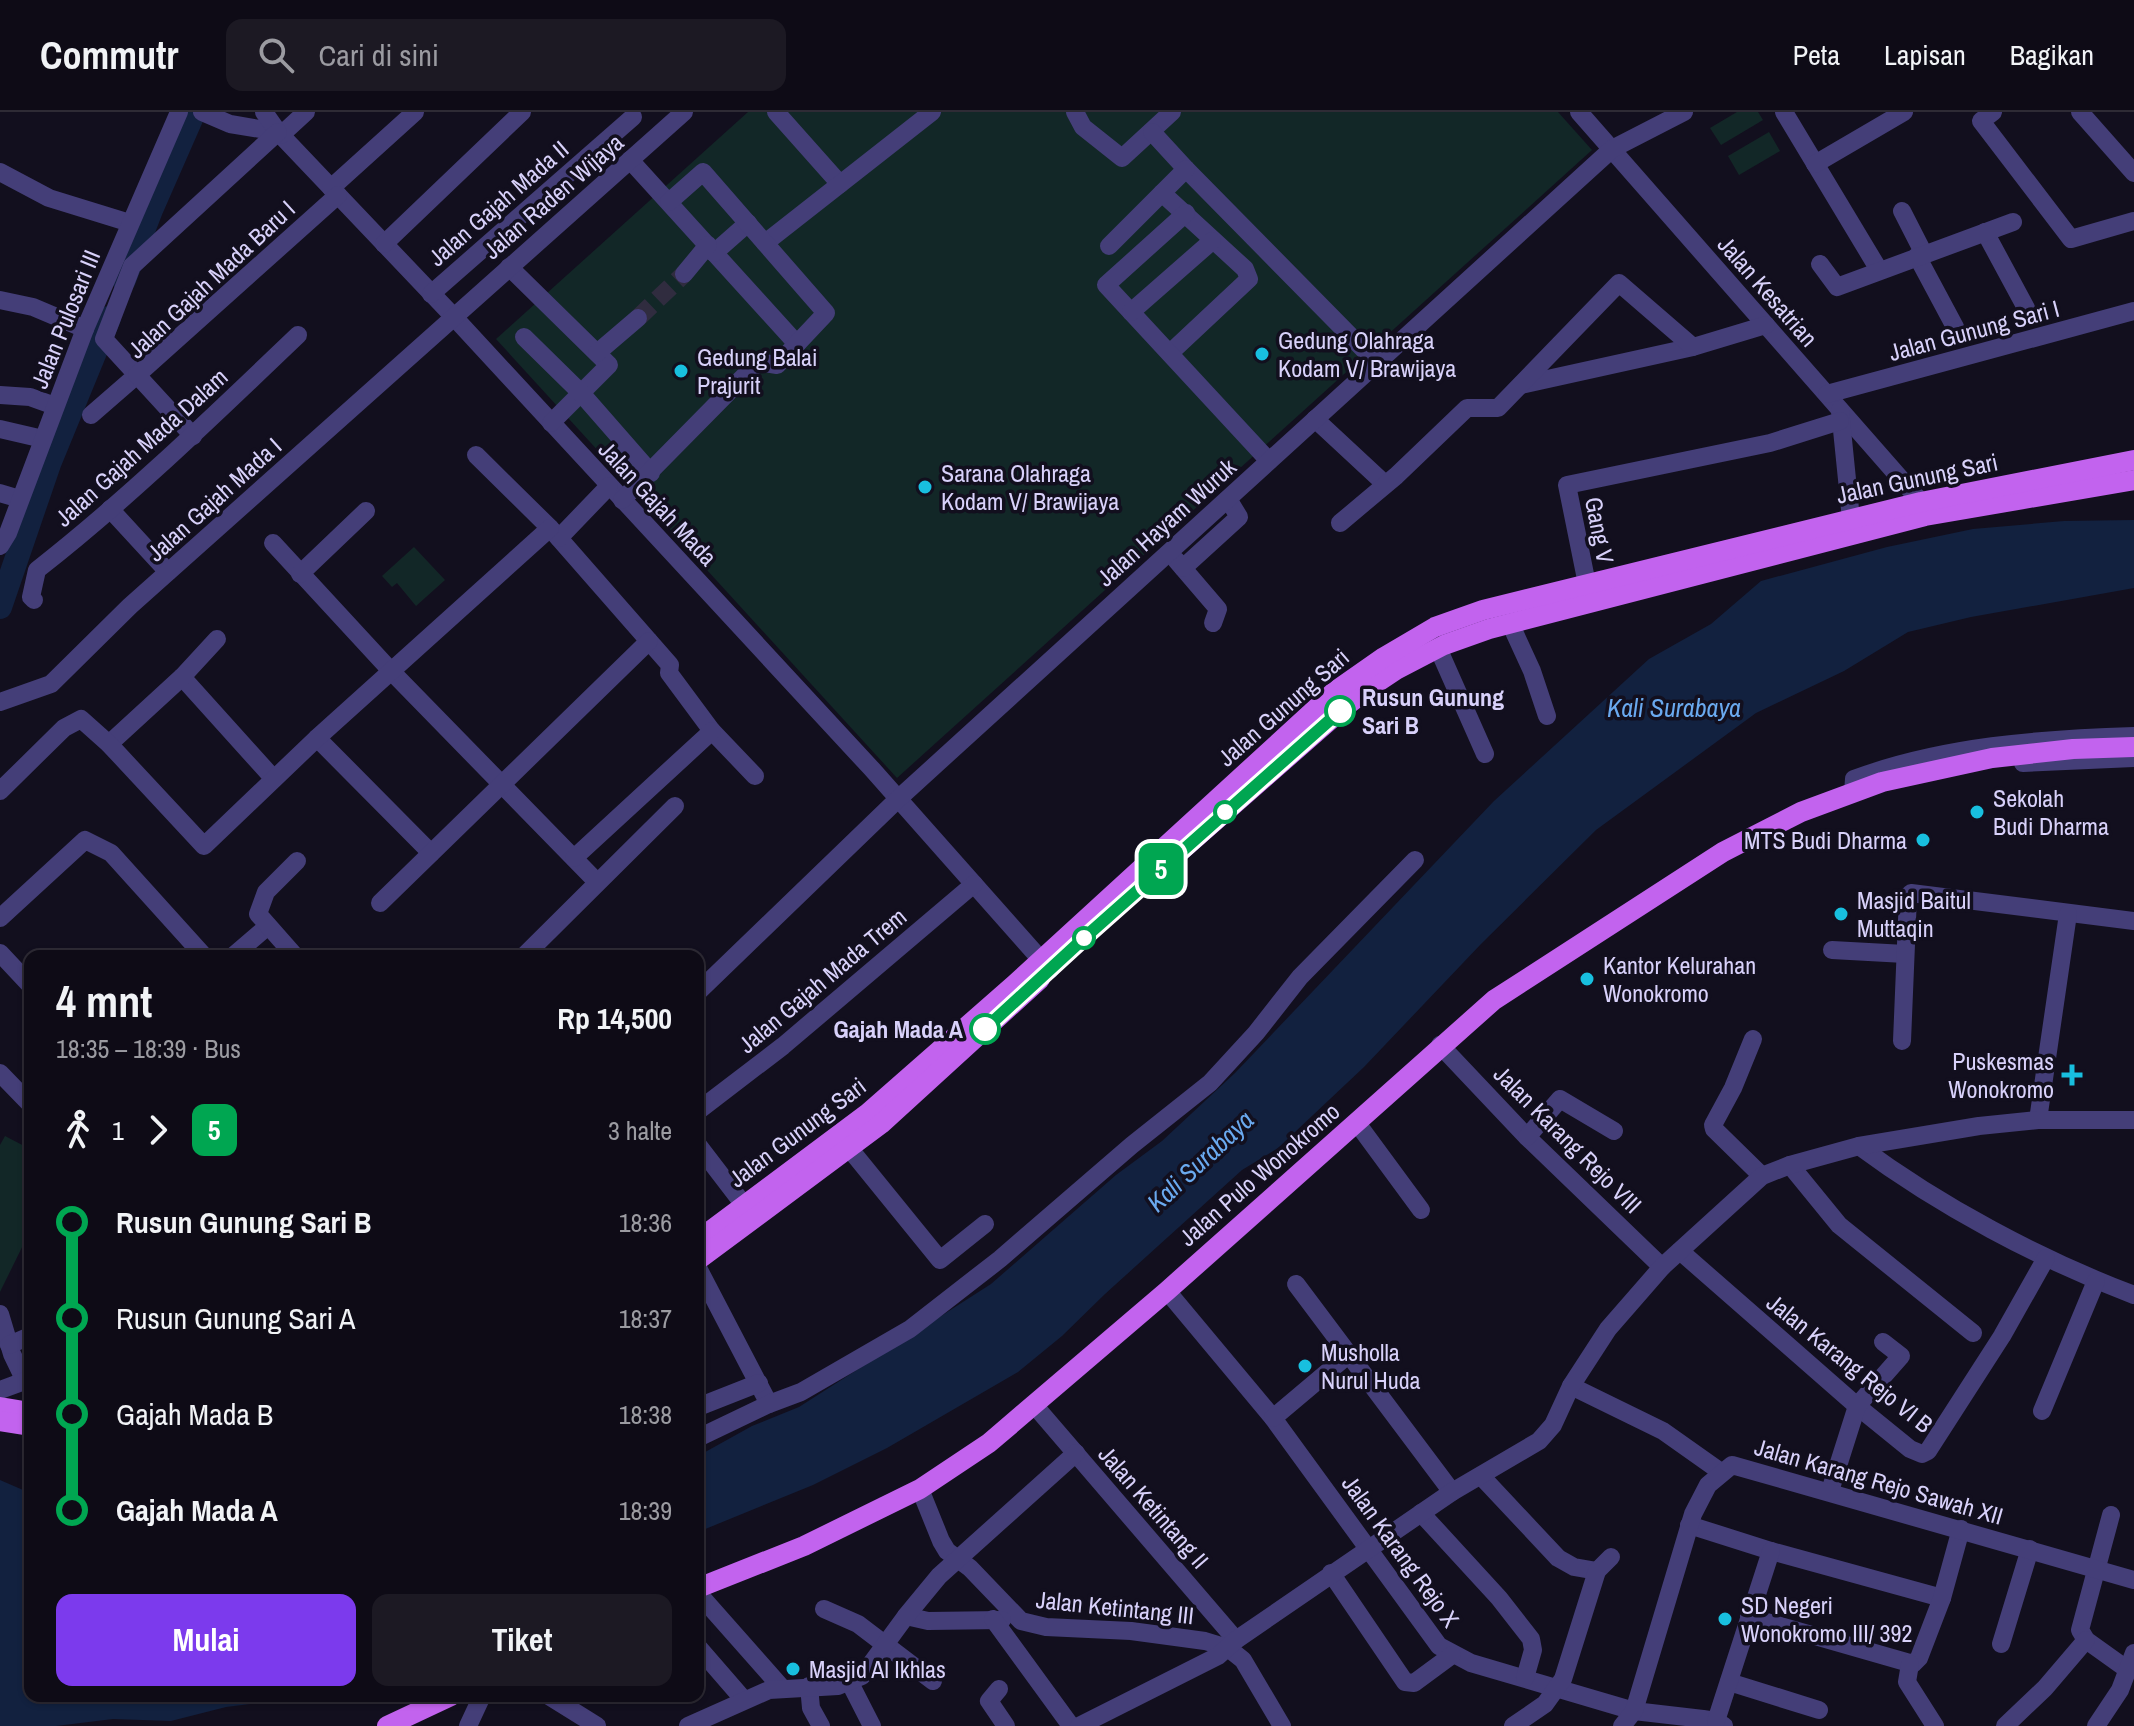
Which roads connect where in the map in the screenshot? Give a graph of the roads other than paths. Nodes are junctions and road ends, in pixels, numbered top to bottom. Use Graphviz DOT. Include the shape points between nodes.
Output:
graph roads {
  1 [pos="179,112"];
  2 [pos="202,112"];
  3 [pos="264,112"];
  4 [pos="306,112"];
  5 [pos="415,112"];
  6 [pos="522,112"];
  7 [pos="684,112"];
  8 [pos="776,112"];
  9 [pos="932,112"];
  10 [pos="1075,112"];
  11 [pos="1172,112"];
  12 [pos="1579,112"];
  13 [pos="1684,112"];
  14 [pos="1784,112"];
  15 [pos="1904,112"];
  16 [pos="1993,112"];
  17 [pos="2080,112"];
  18 [pos="631,114"];
  19 [pos="1152,132"];
  20 [pos="279,134"];
  21 [pos="652,141"];
  22 [pos="1612,149"];
  23 [pos="630,160"];
  24 [pos="1815,164"];
  25 [pos="1186,169"];
  26 [pos="0,172"];
  27 [pos="2134,173"];
  28 [pos="840,184"];
  29 [pos="334,192"];
  30 [pos="1162,193"];
  31 [pos="669,202"];
  32 [pos="1902,211"];
  33 [pos="1186,213"];
  34 [pos="2134,221"];
  35 [pos="2013,222"];
  36 [pos="130,223"];
  37 [pos="748,223"];
  38 [pos="1985,232"];
  39 [pos="1212,241"];
  40 [pos="765,243"];
  41 [pos="384,244"];
  42 [pos="1109,246"];
  43 [pos="711,249"];
  44 [pos="1921,255"];
  45 [pos="1820,264"];
  46 [pos="509,267"];
  47 [pos="1879,270"];
  48 [pos="684,274"];
  49 [pos="431,294"];
  50 [pos="0,300"];
  51 [pos="2026,308"];
  52 [pos="2134,311"];
  53 [pos="1131,312"];
  54 [pos="453,316"];
  55 [pos="638,318"];
  56 [pos="1766,325"];
  57 [pos="1955,327"];
  58 [pos="85,329"];
  59 [pos="298,335"];
  60 [pos="524,337"];
  61 [pos="797,344"];
  62 [pos="1693,347"];
  63 [pos="597,353"];
  64 [pos="1170,353"];
  65 [pos="1377,363"];
  66 [pos="137,375"];
  67 [pos="1521,385"];
  68 [pos="581,393"];
  69 [pos="1827,394"];
  70 [pos="0,395"];
  71 [pos="55,406"];
  72 [pos="91,415"];
  73 [pos="1840,415"];
  74 [pos="1315,419"];
  75 [pos="551,423"];
  76 [pos="0,429"];
  77 [pos="193,436"];
  78 [pos="43,439"];
  79 [pos="476,455"];
  80 [pos="2134,460"];
  81 [pos="1269,461"];
  82 [pos="651,473"];
  83 [pos="2134,480"];
  84 [pos="1385,484"];
  85 [pos="0,493"];
  86 [pos="616,493"];
  87 [pos="20,499"];
  88 [pos="1228,499"];
  89 [pos="1921,502"];
  90 [pos="110,509"];
  91 [pos="366,511"];
  92 [pos="1851,519"];
  93 [pos="1340,523"];
  94 [pos="555,533"];
  95 [pos="273,543"];
  96 [pos="0,546"];
  97 [pos="1169,552"];
  98 [pos="1723,560"];
  99 [pos="1183,568"];
  100 [pos="168,572"];
  101 [pos="300,574"];
  102 [pos="1587,584"];
  103 [pos="34,600"];
  104 [pos="1213,623"];
  105 [pos="1510,623"];
  106 [pos="217,639"];
  107 [pos="649,641"];
  108 [pos="1438,648"];
  109 [pos="392,672"];
  110 [pos="182,677"];
  111 [pos="0,702"];
  112 [pos="1547,716"];
  113 [pos="1307,729"];
  114 [pos="712,731"];
  115 [pos="2134,736"];
  116 [pos="317,738"];
  117 [pos="109,744"];
  118 [pos="2134,747"];
  119 [pos="1485,754"];
  120 [pos="2134,758"];
  121 [pos="1973,766"];
  122 [pos="755,776"];
  123 [pos="273,778"];
  124 [pos="501,785"];
  125 [pos="0,791"];
  126 [pos="1853,793"];
  127 [pos="898,799"];
  128 [pos="675,806"];
  129 [pos="431,853"];
  130 [pos="574,858"];
  131 [pos="1415,860"];
  132 [pos="297,861"];
  133 [pos="597,882"];
  134 [pos="974,884"];
  135 [pos="380,903"];
  136 [pos="2068,914"];
  137 [pos="0,918"];
  138 [pos="2134,921"];
  139 [pos="268,926"];
  140 [pos="199,950"];
  141 [pos="240,950"];
  142 [pos="290,950"];
  143 [pos="530,950"];
  144 [pos="1832,950"];
  145 [pos="0,953"];
  146 [pos="1905,954"];
  147 [pos="1045,965"];
  148 [pos="24,979"];
  149 [pos="704,986"];
  150 [pos="1753,1039"];
  151 [pos="1902,1041"];
  152 [pos="1440,1045"];
  153 [pos="0,1073"];
  154 [pos="24,1098"];
  155 [pos="704,1106"];
  156 [pos="2038,1120"];
  157 [pos="2134,1120"];
  158 [pos="1357,1123"];
  159 [pos="1614,1131"];
  160 [pos="1527,1137"];
  161 [pos="1859,1146"];
  162 [pos="849,1148"];
  163 [pos="704,1153"];
  164 [pos="1790,1165"];
  165 [pos="1762,1176"];
  166 [pos="744,1205"];
  167 [pos="1421,1210"];
  168 [pos="985,1224"];
  169 [pos="704,1235"];
  170 [pos="1680,1251"];
  171 [pos="704,1256"];
  172 [pos="2046,1258"];
  173 [pos="1655,1260"];
  174 [pos="704,1279"];
  175 [pos="2096,1281"];
  176 [pos="1296,1284"];
  177 [pos="1167,1291"];
  178 [pos="2134,1295"];
  179 [pos="0,1314"];
  180 [pos="1973,1333"];
  181 [pos="24,1339"];
  182 [pos="1883,1342"];
  183 [pos="9,1345"];
  184 [pos="1349,1354"];
  185 [pos="24,1374"];
  186 [pos="24,1381"];
  187 [pos="759,1383"];
  188 [pos="1571,1386"];
  189 [pos="0,1390"];
  190 [pos="769,1404"];
  191 [pos="704,1405"];
  192 [pos="1035,1406"];
  193 [pos="1857,1406"];
  194 [pos="0,1407"];
  195 [pos="24,1411"];
  196 [pos="2042,1411"];
  197 [pos="1273,1418"];
  198 [pos="0,1421"];
  199 [pos="24,1425"];
  200 [pos="704,1435"];
  201 [pos="1076,1453"];
  202 [pos="1721,1472"];
  203 [pos="1482,1477"];
  204 [pos="920,1489"];
  205 [pos="1830,1491"];
  206 [pos="1452,1492"];
  207 [pos="1421,1513"];
  208 [pos="2111,1515"];
  209 [pos="1689,1525"];
  210 [pos="1961,1529"];
  211 [pos="1369,1548"];
  212 [pos="2030,1549"];
  213 [pos="1771,1551"];
  214 [pos="1611,1557"];
  215 [pos="957,1559"];
  216 [pos="2096,1569"];
  217 [pos="1597,1571"];
  218 [pos="1331,1573"];
  219 [pos="2134,1580"];
  220 [pos="704,1588"];
  221 [pos="704,1598"];
  222 [pos="1942,1598"];
  223 [pos="824,1609"];
  224 [pos="906,1616"];
  225 [pos="1749,1617"];
  226 [pos="993,1619"];
  227 [pos="1021,1621"];
  228 [pos="2086,1640"];
  229 [pos="1232,1644"];
  230 [pos="2001,1644"];
  231 [pos="886,1645"];
  232 [pos="704,1654"];
  233 [pos="1452,1655"];
  234 [pos="2131,1662"];
  235 [pos="1910,1664"];
  236 [pos="1525,1678"];
  237 [pos="933,1681"];
  238 [pos="1729,1682"];
  239 [pos="850,1683"];
  240 [pos="809,1686"];
  241 [pos="782,1688"];
  242 [pos="1557,1688"];
  243 [pos="999,1689"];
  244 [pos="2127,1692"];
  245 [pos="744,1700"];
  246 [pos="438,1702"];
  247 [pos="479,1702"];
  248 [pos="559,1702"];
  249 [pos="1819,1710"];
  250 [pos="1634,1711"];
  251 [pos="2017,1722"];
  252 [pos="1720,1724"];
  253 [pos="387,1726"];
  254 [pos="468,1726"];
  255 [pos="597,1726"];
  256 [pos="688,1726"];
  257 [pos="821,1726"];
  258 [pos="872,1726"];
  259 [pos="1006,1726"];
  260 [pos="1071,1726"];
  261 [pos="1079,1726"];
  262 [pos="1282,1726"];
  263 [pos="1513,1726"];
  264 [pos="1622,1726"];
  265 [pos="1935,1726"];
  266 [pos="2096,1726"];
  1 -- 36 [label="street, Jalan Pulosari III"];
  2 -- 20 [label="street"];
  3 -- 20 [label="street, Jalan Gajah Mada"];
  4 -- 20 [label="street"];
  5 -- 29 [label="street, Jalan Gajah Mada Baru I"];
  6 -- 41 [label="street"];
  7 -- 21 [label="street, Jalan Raden Wijaya"];
  8 -- 28 [label="street"];
  9 -- 28 [label="street"];
  10 -- 19 [label="street" via="1083,127 1122,158"];
  11 -- 19 [label="street"];
  12 -- 22 [label="street, Jalan Kesatrian"];
  13 -- 22 [label="street, Jalan Hayam Wuruk"];
  14 -- 24 [label="street"];
  15 -- 24 [label="street"];
  16 -- 34 [label="street" via="1981,121 2071,239"];
  17 -- 27 [label="street"];
  18 -- 21 [label="street"];
  18 -- 49 [label="street, Jalan Gajah Mada II"];
  19 -- 25 [label="street"];
  20 -- 29 [label="street, Jalan Gajah Mada"];
  20 -- 66 [label="street" via="132,266 104,339"];
  21 -- 23 [label="street, Jalan Raden Wijaya"];
  22 -- 56 [label="street, Jalan Kesatrian"];
  22 -- 65 [label="street, Jalan Hayam Wuruk"];
  23 -- 31 [label="street"];
  23 -- 46 [label="street, Jalan Raden Wijaya"];
  24 -- 47 [label="street"];
  25 -- 30 [label="street"];
  25 -- 65 [label="street"];
  26 -- 36 [label="street" via="49,198"];
  28 -- 40 [label="street"];
  29 -- 41 [label="street, Jalan Gajah Mada"];
  29 -- 66 [label="street, Jalan Gajah Mada Baru I"];
  30 -- 33 [label="street"];
  30 -- 42 [label="street"];
  31 -- 37 [label="street" via="703,172"];
  31 -- 43 [label="street"];
  32 -- 44 [label="street"];
  33 -- 39 [label="street"];
  33 -- 53 [label="street" via="1106,285"];
  35 -- 38 [label="street"];
  36 -- 58 [label="street, Jalan Pulosari III"];
  37 -- 40 [label="street"];
  37 -- 43 [label="street"];
  38 -- 44 [label="street"];
  38 -- 51 [label="street"];
  39 -- 53 [label="street"];
  39 -- 64 [label="street" via="1245,269 1249,279"];
  40 -- 61 [label="street" via="826,313"];
  41 -- 49 [label="street, Jalan Gajah Mada"];
  43 -- 48 [label="street"];
  43 -- 61 [label="street"];
  44 -- 47 [label="street"];
  44 -- 57 [label="street"];
  45 -- 47 [label="street" via="1837,287"];
  46 -- 54 [label="street, Jalan Raden Wijaya"];
  46 -- 63 [label="street"];
  49 -- 54 [label="street, Jalan Gajah Mada"];
  50 -- 58 [label="street" via="33,307"];
  52 -- 69 [label="street, Jalan Gunung Sari I"];
  53 -- 64 [label="street"];
  54 -- 75 [label="street, Jalan Gajah Mada"];
  54 -- 100 [label="street, Jalan Gajah Mada I"];
  55 -- 63 [label="street"];
  56 -- 62 [label="street"];
  56 -- 69 [label="street, Jalan Kesatrian"];
  58 -- 71 [label="street, Jalan Pulosari III"];
  59 -- 77 [label="street, Jalan Gajah Mada Dalam"];
  60 -- 68 [label="street"];
  61 -- 82 [label="street" via="777,365 758,362"];
  62 -- 67 [label="street"];
  62 -- 67 [label="street" via="1619,283"];
  63 -- 68 [label="street" via="609,365"];
  64 -- 81 [label="street"];
  65 -- 74 [label="street, Jalan Hayam Wuruk"];
  66 -- 72 [label="street"];
  66 -- 77 [label="street, Jalan Gajah Mada Baru I"];
  67 -- 84 [label="street" via="1498,408 1467,408"];
  68 -- 75 [label="street"];
  68 -- 82 [label="street"];
  69 -- 73 [label="street, Jalan Kesatrian"];
  70 -- 71 [label="street"];
  71 -- 78 [label="street, Jalan Pulosari III"];
  73 -- 89 [label="street, Jalan Kesatrian"];
  73 -- 92 [label="street"];
  73 -- 102 [label="street, Gang V" via="1770,443 1567,485"];
  74 -- 81 [label="street, Jalan Hayam Wuruk"];
  74 -- 84 [label="street"];
  75 -- 86 [label="street, Jalan Gajah Mada"];
  76 -- 78 [label="street"];
  77 -- 90 [label="street, Jalan Gajah Mada Dalam"];
  78 -- 87 [label="street, Jalan Pulosari III"];
  79 -- 94 [label="street"];
  80 -- 89 [label="main road, Jalan Gunung Sari"];
  81 -- 88 [label="street, Jalan Hayam Wuruk"];
  82 -- 86 [label="street"];
  83 -- 98 [label="main road, Jalan Gunung Sari" via="1925,516"];
  84 -- 93 [label="street"];
  85 -- 87 [label="street"];
  86 -- 94 [label="street"];
  86 -- 127 [label="street, Jalan Gajah Mada"];
  87 -- 96 [label="street, Jalan Pulosari III"];
  88 -- 97 [label="street, Jalan Hayam Wuruk"];
  88 -- 99 [label="street" via="1239,517"];
  89 -- 92 [label="main road, Jalan Gunung Sari"];
  90 -- 100 [label="street"];
  90 -- 103 [label="street, Jalan Gajah Mada Dalam" via="37,570"];
  91 -- 101 [label="street"];
  92 -- 98 [label="main road, Jalan Gunung Sari"];
  94 -- 107 [label="street"];
  94 -- 109 [label="street"];
  95 -- 101 [label="street"];
  97 -- 99 [label="street"];
  97 -- 127 [label="street, Jalan Hayam Wuruk"];
  98 -- 102 [label="main road, Jalan Gunung Sari"];
  98 -- 105 [label="main road, Jalan Gunung Sari"];
  99 -- 104 [label="street" via="1218,609"];
  100 -- 111 [label="street, Jalan Gajah Mada I" via="51,684"];
  101 -- 109 [label="street"];
  102 -- 113 [label="main road, Jalan Gunung Sari" via="1435,627 1357,675"];
  105 -- 108 [label="main road, Jalan Gunung Sari"];
  105 -- 112 [label="street"];
  106 -- 110 [label="street"];
  107 -- 114 [label="street"];
  107 -- 124 [label="street"];
  108 -- 113 [label="main road, Jalan Gunung Sari"];
  108 -- 119 [label="street"];
  109 -- 116 [label="street"];
  109 -- 124 [label="street"];
  110 -- 117 [label="street"];
  110 -- 123 [label="street"];
  113 -- 147 [label="main road, Jalan Gunung Sari"];
  114 -- 122 [label="street"];
  114 -- 130 [label="street"];
  115 -- 126 [label="street, Jalan Pulo Wonokromo" via="2016,743 1901,764 1854,779"];
  116 -- 123 [label="street"];
  116 -- 129 [label="street"];
  117 -- 123 [label="street" via="204,846"];
  117 -- 125 [label="street" via="81,719 64,728"];
  118 -- 126 [label="main road, Jalan Pulo Wonokromo" via="1979,760"];
  120 -- 121 [label="street"];
  124 -- 129 [label="street"];
  124 -- 130 [label="street"];
  126 -- 152 [label="main road, Jalan Pulo Wonokromo" via="1801,812 1723,852 1494,1000"];
  127 -- 134 [label="street, Jalan Gajah Mada"];
  127 -- 149 [label="street, Jalan Hayam Wuruk"];
  128 -- 133 [label="street"];
  129 -- 135 [label="street"];
  130 -- 133 [label="street"];
  131 -- 190 [label="street" via="1300,977 1210,1083 910,1329 801,1392"];
  132 -- 139 [label="street" via="266,892 258,914"];
  133 -- 143 [label="street"];
  134 -- 147 [label="street, Jalan Gajah Mada"];
  134 -- 155 [label="street, Jalan Gajah Mada Trem"];
  136 -- 138 [label="street"];
  136 -- 146 [label="street" via="1911,893"];
  136 -- 156 [label="street"];
  137 -- 140 [label="street" via="85,840 111,853"];
  139 -- 141 [label="street"];
  139 -- 142 [label="street"];
  144 -- 146 [label="street"];
  145 -- 148 [label="street"];
  146 -- 151 [label="street"];
  147 -- 162 [label="main road, Jalan Gunung Sari" via="881,1124"];
  147 -- 166 [label="main road, Jalan Gunung Sari" via="868,1113"];
  150 -- 165 [label="street" via="1713,1125"];
  152 -- 158 [label="main road, Jalan Pulo Wonokromo"];
  152 -- 160 [label="street, Jalan Karang Rejo VIII"];
  153 -- 154 [label="street"];
  156 -- 157 [label="street"];
  156 -- 161 [label="street"];
  158 -- 167 [label="street"];
  158 -- 177 [label="main road, Jalan Pulo Wonokromo"];
  159 -- 160 [label="street" via="1559,1099"];
  160 -- 173 [label="street, Jalan Karang Rejo VIII"];
  161 -- 164 [label="street"];
  161 -- 172 [label="street"];
  162 -- 168 [label="street" via="940,1260"];
  162 -- 171 [label="main road, Jalan Gunung Sari"];
  163 -- 166 [label="street"];
  164 -- 165 [label="street"];
  164 -- 180 [label="street" via="1839,1225"];
  165 -- 170 [label="street"];
  166 -- 169 [label="main road, Jalan Gunung Sari"];
  170 -- 173 [label="street"];
  170 -- 193 [label="street, Jalan Karang Rejo VI B"];
  172 -- 175 [label="street"];
  172 -- 193 [label="street, Jalan Karang Rejo VI B" via="1928,1451 1914,1452"];
  173 -- 188 [label="street"];
  174 -- 187 [label="street"];
  175 -- 178 [label="street"];
  175 -- 196 [label="street"];
  176 -- 184 [label="street"];
  177 -- 192 [label="main road, Jalan Pulo Wonokromo"];
  177 -- 197 [label="street, Jalan Karang Rejo X"];
  179 -- 183 [label="street"];
  181 -- 183 [label="street"];
  182 -- 193 [label="street" via="1901,1356"];
  183 -- 185 [label="street"];
  184 -- 197 [label="street"];
  184 -- 206 [label="street"];
  186 -- 189 [label="street"];
  187 -- 190 [label="street"];
  187 -- 191 [label="street"];
  188 -- 202 [label="street" via="1663,1431"];
  188 -- 203 [label="street" via="1553,1425 1539,1441"];
  190 -- 200 [label="street"];
  192 -- 201 [label="street, Jalan Ketintang II"];
  192 -- 204 [label="main road, Jalan Pulo Wonokromo"];
  193 -- 205 [label="street"];
  194 -- 195 [label="main road"];
  197 -- 211 [label="street, Jalan Karang Rejo X"];
  198 -- 199 [label="main road"];
  201 -- 215 [label="street"];
  201 -- 229 [label="street, Jalan Ketintang II"];
  202 -- 205 [label="street, Jalan Karang Rejo Sawah XII" via="1739,1465"];
  202 -- 209 [label="street, Jalan Karang Rejo Sawah XII" via="1699,1499"];
  203 -- 206 [label="street"];
  203 -- 217 [label="street" via="1558,1558"];
  204 -- 215 [label="street, Jalan Ketintang III" via="941,1541"];
  204 -- 220 [label="main road, Jalan Pulo Wonokromo"];
  205 -- 210 [label="street, Jalan Karang Rejo Sawah XII"];
  206 -- 207 [label="street"];
  207 -- 211 [label="street"];
  207 -- 236 [label="street" via="1531,1639"];
  208 -- 216 [label="street"];
  209 -- 213 [label="street"];
  209 -- 250 [label="street, Jalan Karang Rejo Sawah XII"];
  210 -- 212 [label="street, Jalan Karang Rejo Sawah XII"];
  210 -- 222 [label="street"];
  211 -- 218 [label="street"];
  211 -- 233 [label="street, Jalan Karang Rejo X" via="1431,1637"];
  212 -- 216 [label="street, Jalan Karang Rejo Sawah XII"];
  212 -- 230 [label="street"];
  213 -- 222 [label="street"];
  213 -- 225 [label="street"];
  214 -- 217 [label="street"];
  215 -- 224 [label="street"];
  215 -- 227 [label="street, Jalan Ketintang III"];
  216 -- 219 [label="street, Jalan Karang Rejo Sawah XII"];
  216 -- 228 [label="street" via="2079,1627"];
  217 -- 242 [label="street"];
  218 -- 229 [label="street"];
  218 -- 233 [label="street" via="1405,1682 1414,1683"];
  221 -- 241 [label="street"];
  222 -- 235 [label="street" via="1919,1658"];
  223 -- 231 [label="street" via="858,1624"];
  224 -- 226 [label="street" via="928,1621"];
  224 -- 231 [label="street"];
  225 -- 235 [label="street"];
  225 -- 238 [label="street"];
  226 -- 227 [label="street"];
  226 -- 260 [label="street"];
  227 -- 229 [label="street, Jalan Ketintang III"];
  228 -- 234 [label="street"];
  228 -- 251 [label="street"];
  229 -- 261 [label="street"];
  229 -- 262 [label="street"];
  231 -- 237 [label="street"];
  231 -- 239 [label="street"];
  232 -- 245 [label="street"];
  233 -- 236 [label="street, Jalan Karang Rejo X"];
  234 -- 244 [label="street"];
  235 -- 265 [label="street" via="1907,1682"];
  236 -- 242 [label="street, Jalan Karang Rejo X"];
  238 -- 249 [label="street"];
  238 -- 252 [label="street"];
  239 -- 240 [label="street"];
  239 -- 258 [label="street"];
  240 -- 241 [label="street"];
  240 -- 257 [label="street" via="811,1708"];
  241 -- 245 [label="street"];
  242 -- 250 [label="street, Jalan Karang Rejo X"];
  242 -- 263 [label="street" via="1545,1704"];
  243 -- 259 [label="street" via="989,1701"];
  244 -- 266 [label="street"];
  245 -- 256 [label="street"];
  246 -- 253 [label="main road"];
  247 -- 254 [label="street"];
  248 -- 255 [label="street"];
  250 -- 252 [label="street, Jalan Karang Rejo X"];
  250 -- 264 [label="street"];
}
